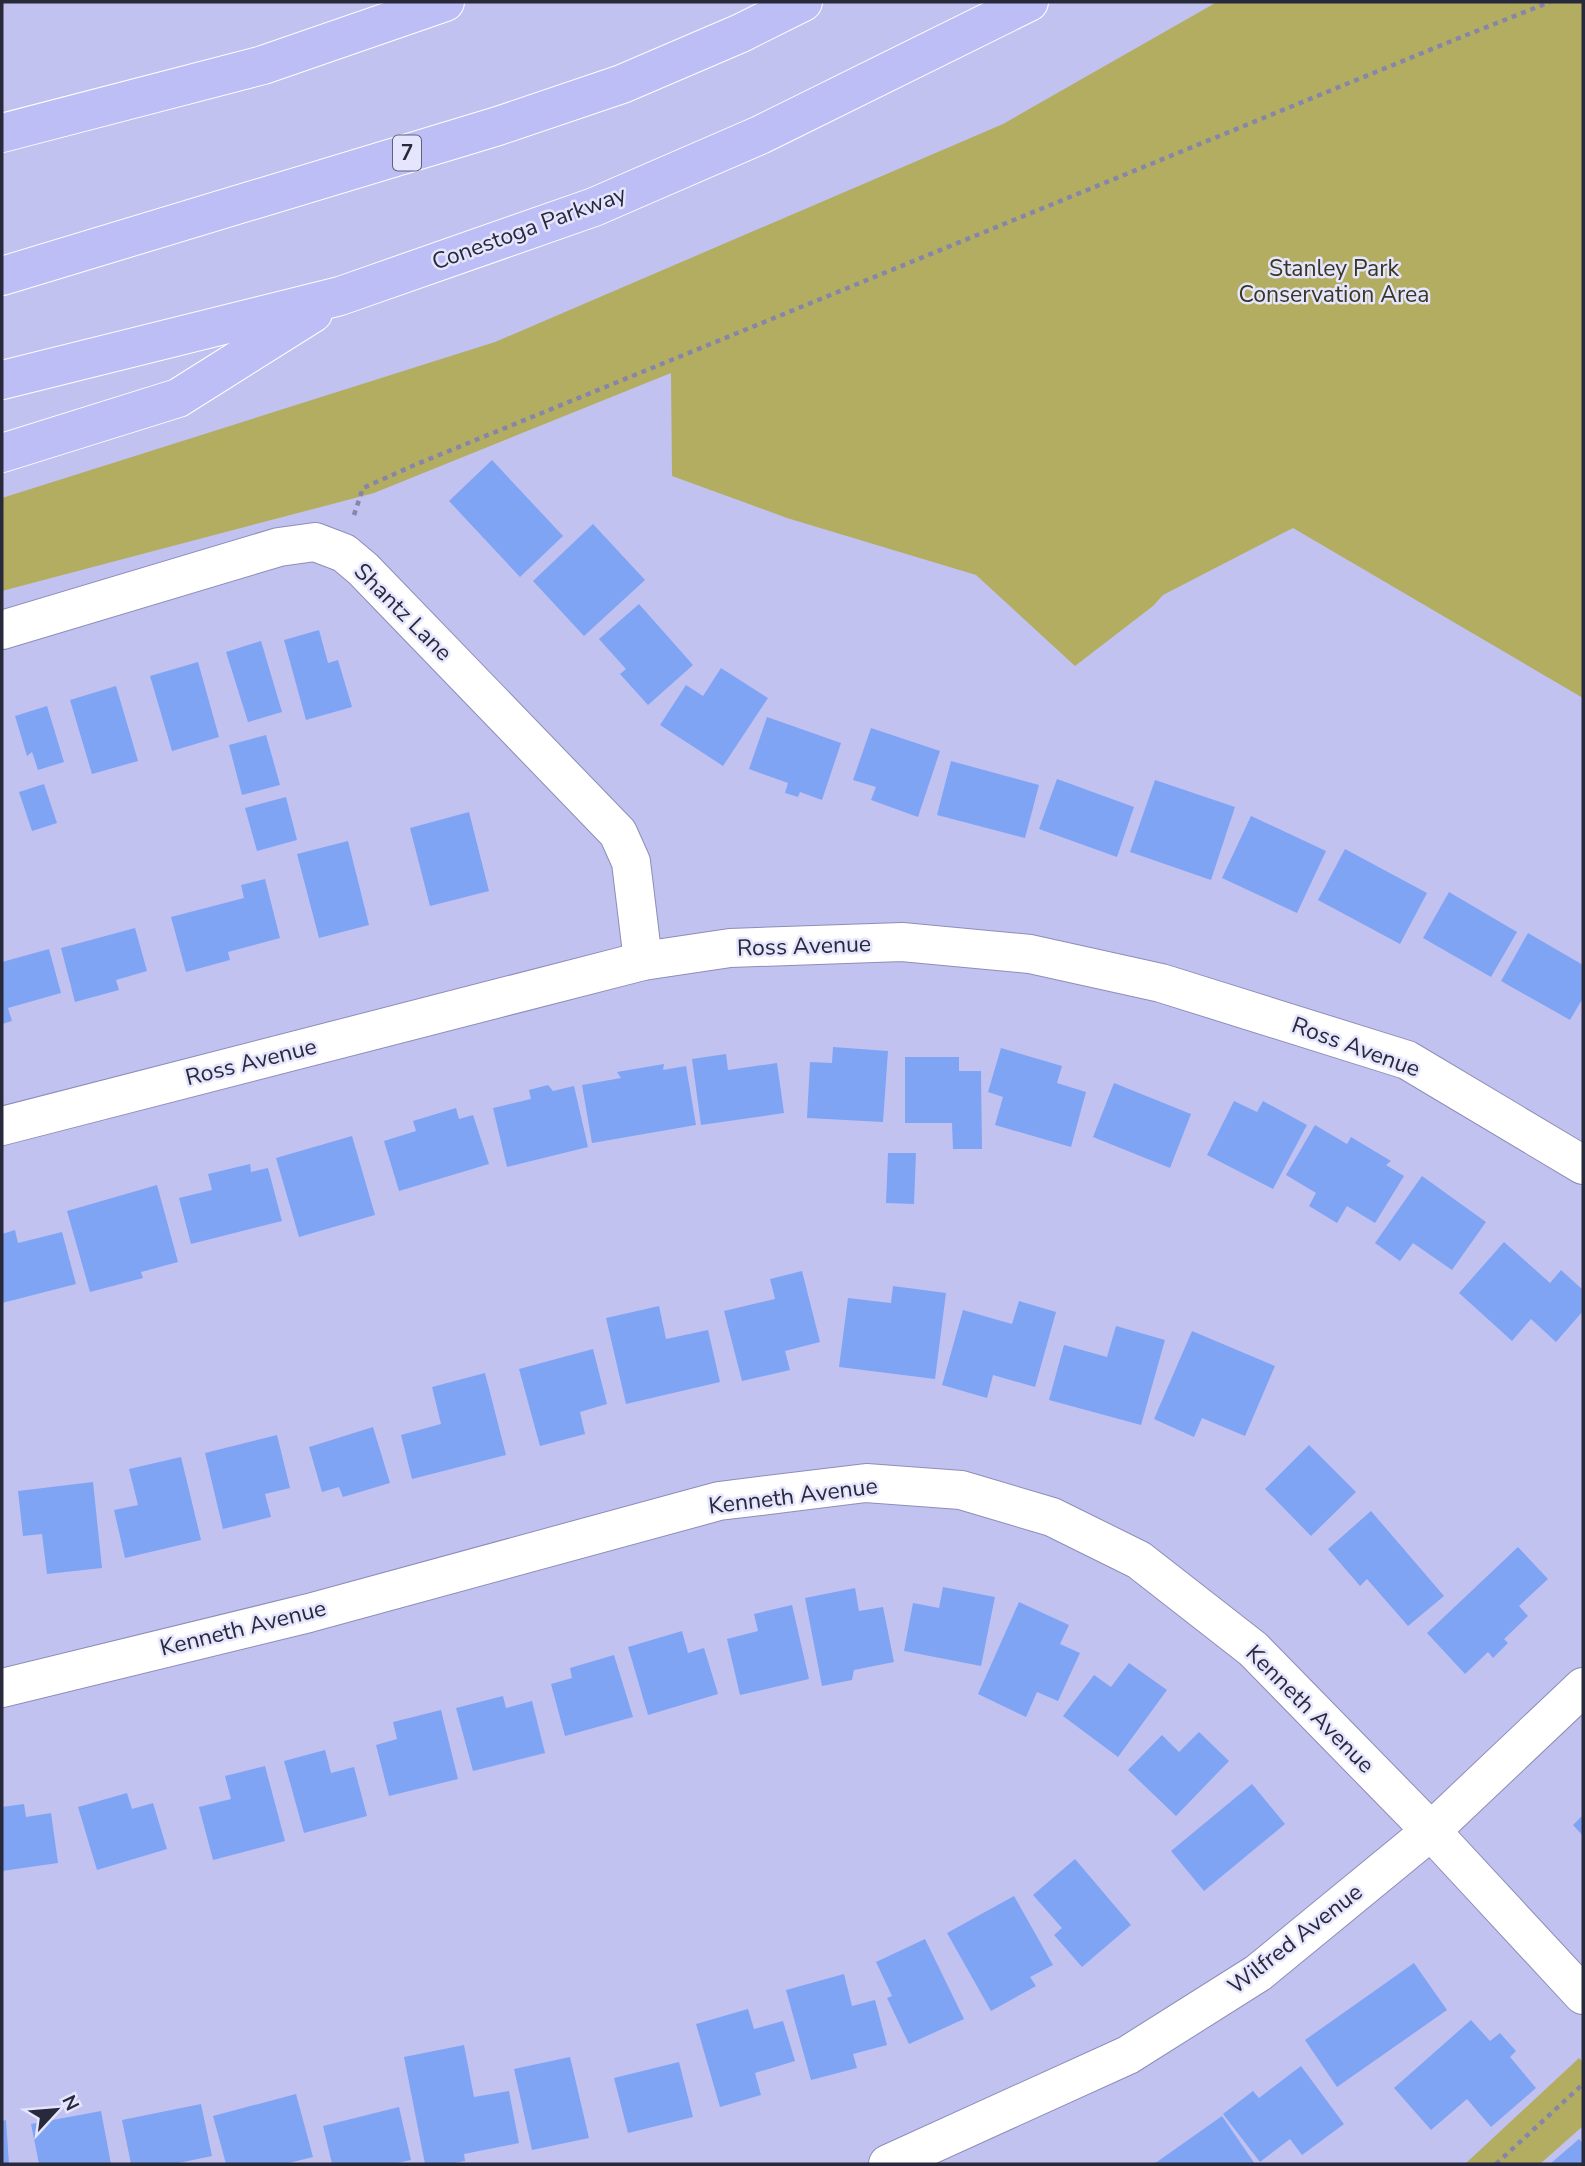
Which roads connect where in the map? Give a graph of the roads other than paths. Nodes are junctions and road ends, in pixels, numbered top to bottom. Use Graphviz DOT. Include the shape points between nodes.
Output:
graph roads {
  1 [pos="445,2"];
  2 [pos="803,2"];
  3 [pos="1029,2"];
  4 [pos="2,133"];
  5 [pos="2,276"];
  6 [pos="340,296"];
  7 [pos="2,380"];
  8 [pos="2,453"];
  9 [pos="2,629"];
  10 [pos="643,961"];
  11 [pos="2,1126"];
  12 [pos="1583,1165"];
  13 [pos="1583,1687"];
  14 [pos="2,1688"];
  15 [pos="1431,1831"];
  16 [pos="1583,1995"];
  17 [pos="888,2164"];
  1 -- 4 [label="highway" via="263,65"];
  2 -- 5 [label="highway, 7" via="622,84"];
  3 -- 6 [label="highway, Conestoga Parkway" via="760,135 594,207"];
  6 -- 7 [label="highway, Conestoga Parkway"];
  6 -- 8 [label="highway" via="178,398"];
  9 -- 10 [label="street, Shantz Lane" via="279,547 315,542 344,553 618,832 631,862"];
  10 -- 11 [label="street, Ross Avenue"];
  10 -- 12 [label="street, Ross Avenue" via="730,948 902,942 1030,954 1161,983 1407,1060"];
  13 -- 15 [label="street, Wilfred Avenue"];
  14 -- 15 [label="street, Kenneth Avenue" via="309,1613 719,1501 866,1483 961,1490 1052,1517 1139,1560 1253,1649"];
  15 -- 16 [label="street, Kenneth Avenue"];
  15 -- 17 [label="street, Wilfred Avenue" via="1258,1973 1128,2055"];
}
